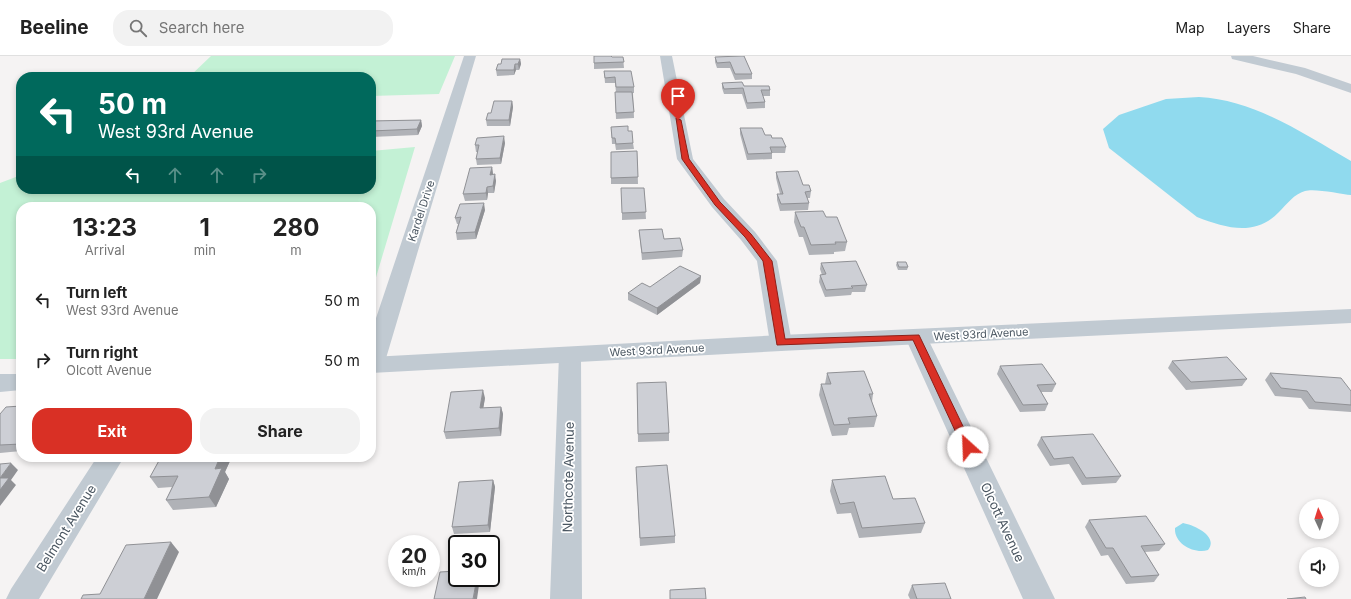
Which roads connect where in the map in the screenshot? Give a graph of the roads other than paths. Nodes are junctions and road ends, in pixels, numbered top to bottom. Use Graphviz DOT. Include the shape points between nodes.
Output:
graph roads {
  1 [pos="470,56"];
  2 [pos="666,56"];
  3 [pos="1237,56"];
  4 [pos="1351,89"];
  5 [pos="1351,316"];
  6 [pos="916,337"];
  7 [pos="781,343"];
  8 [pos="376,349"];
  9 [pos="570,355"];
  10 [pos="376,365"];
  11 [pos="16,382"];
  12 [pos="0,383"];
  13 [pos="108,462"];
  14 [pos="22,599"];
  15 [pos="566,599"];
  16 [pos="1039,599"];
  1 -- 8 [label="street, Kardel Drive"];
  2 -- 7 [label="street" via="685,159 718,203 768,261"];
  3 -- 4 [label="street" via="1300,71"];
  5 -- 6 [label="street, West 93rd Avenue"];
  6 -- 7 [label="street, West 93rd Avenue"];
  6 -- 16 [label="street, Olcott Avenue"];
  7 -- 9 [label="street, West 93rd Avenue"];
  9 -- 10 [label="street, West 93rd Avenue"];
  9 -- 15 [label="street, Northcote Avenue"];
  11 -- 12 [label="street"];
  13 -- 14 [label="street, Belmont Avenue"];
}
